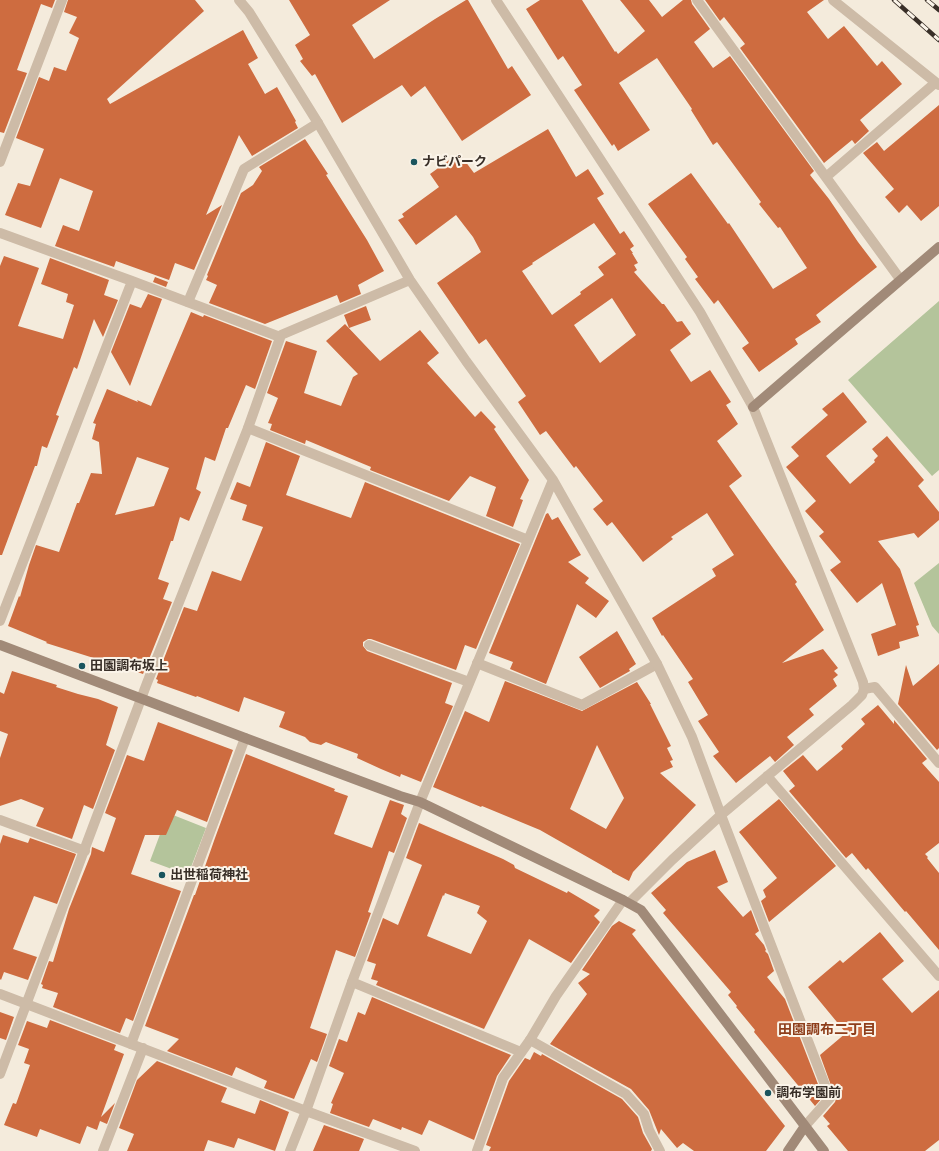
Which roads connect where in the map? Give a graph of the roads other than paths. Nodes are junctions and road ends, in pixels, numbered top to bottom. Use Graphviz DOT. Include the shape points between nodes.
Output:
graph roads {
  1 [pos="62,0"];
  2 [pos="239,0"];
  3 [pos="496,0"];
  4 [pos="697,0"];
  5 [pos="833,0"];
  6 [pos="937,84"];
  7 [pos="318,123"];
  8 [pos="3,146"];
  9 [pos="0,162"];
  10 [pos="826,177"];
  11 [pos="0,233"];
  12 [pos="939,247"];
  13 [pos="900,279"];
  14 [pos="410,280"];
  15 [pos="132,281"];
  16 [pos="188,302"];
  17 [pos="280,337"];
  18 [pos="753,407"];
  19 [pos="248,428"];
  20 [pos="553,480"];
  21 [pos="528,540"];
  22 [pos="0,621"];
  23 [pos="0,645"];
  24 [pos="369,645"];
  25 [pos="477,663"];
  26 [pos="657,664"];
  27 [pos="469,682"];
  28 [pos="864,689"];
  29 [pos="141,699"];
  30 [pos="245,738"];
  31 [pos="939,763"];
  32 [pos="768,776"];
  33 [pos="420,802"];
  34 [pos="721,815"];
  35 [pos="0,820"];
  36 [pos="84,851"];
  37 [pos="626,902"];
  38 [pos="939,976"];
  39 [pos="352,982"];
  40 [pos="0,994"];
  41 [pos="27,1004"];
  42 [pos="530,1040"];
  43 [pos="131,1044"];
  44 [pos="142,1048"];
  45 [pos="521,1052"];
  46 [pos="0,1074"];
  47 [pos="306,1111"];
  48 [pos="805,1126"];
  49 [pos="103,1151"];
  50 [pos="290,1151"];
  51 [pos="415,1151"];
  52 [pos="477,1151"];
  53 [pos="660,1151"];
  54 [pos="788,1151"];
  55 [pos="824,1151"];
  1 -- 8 [label="street"];
  2 -- 7 [label="street"];
  3 -- 18 [label="street" via="700,312"];
  4 -- 10 [label="street"];
  5 -- 6 [label="street"];
  6 -- 10 [label="street"];
  7 -- 14 [label="street"];
  7 -- 16 [label="street" via="244,168"];
  8 -- 9 [label="street"];
  10 -- 13 [label="street"];
  11 -- 15 [label="street"];
  12 -- 13 [label="street"];
  13 -- 18 [label="street"];
  14 -- 17 [label="street"];
  14 -- 20 [label="street"];
  15 -- 16 [label="street"];
  15 -- 22 [label="street"];
  16 -- 17 [label="street"];
  17 -- 19 [label="street"];
  18 -- 28 [label="street"];
  19 -- 21 [label="street"];
  19 -- 29 [label="street"];
  20 -- 21 [label="street"];
  20 -- 26 [label="street"];
  21 -- 25 [label="street"];
  23 -- 29 [label="street"];
  24 -- 27 [label="street"];
  25 -- 26 [label="street" via="582,705"];
  25 -- 27 [label="street"];
  26 -- 34 [label="street" via="692,737"];
  27 -- 33 [label="street"];
  28 -- 31 [label="street" via="876,687"];
  28 -- 32 [label="street" via="852,705"];
  29 -- 30 [label="street"];
  29 -- 36 [label="street"];
  30 -- 33 [label="street"];
  30 -- 43 [label="street"];
  32 -- 34 [label="street"];
  32 -- 38 [label="street"];
  33 -- 37 [label="street"];
  33 -- 39 [label="street"];
  34 -- 37 [label="street"];
  34 -- 48 [label="street" via="830,1098"];
  35 -- 36 [label="street"];
  36 -- 41 [label="street"];
  37 -- 42 [label="street" via="556,996"];
  37 -- 48 [label="street" via="641,910"];
  39 -- 45 [label="street"];
  39 -- 47 [label="street"];
  40 -- 41 [label="street"];
  41 -- 43 [label="street"];
  41 -- 46 [label="street"];
  42 -- 45 [label="street"];
  42 -- 53 [label="street" via="626,1094 644,1114"];
  43 -- 44 [label="street"];
  44 -- 47 [label="street"];
  44 -- 49 [label="street"];
  45 -- 52 [label="street" via="503,1078"];
  47 -- 50 [label="street"];
  47 -- 51 [label="street"];
  48 -- 54 [label="street"];
  48 -- 55 [label="street"];
}
